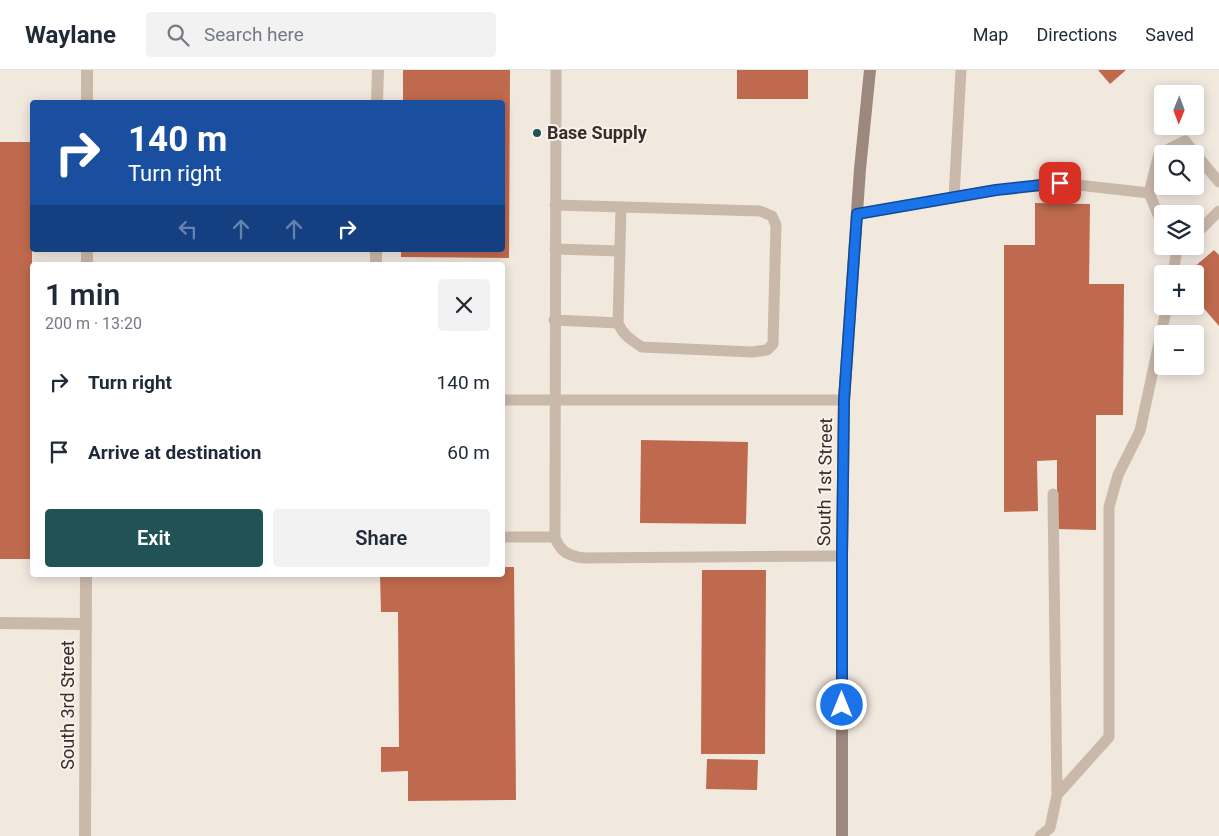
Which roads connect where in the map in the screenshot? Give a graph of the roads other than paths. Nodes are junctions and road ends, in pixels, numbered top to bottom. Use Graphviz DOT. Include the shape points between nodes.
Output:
graph roads {
  1 [pos="87,70"];
  2 [pos="378,70"];
  3 [pos="556,70"];
  4 [pos="870,70"];
  5 [pos="961,70"];
  6 [pos="87,100"];
  7 [pos="377,100"];
  8 [pos="1219,182"];
  9 [pos="1149,193"];
  10 [pos="954,197"];
  11 [pos="555,205"];
  12 [pos="1154,205"];
  13 [pos="622,207"];
  14 [pos="1219,211"];
  15 [pos="857,214"];
  16 [pos="1204,227"];
  17 [pos="555,249"];
  18 [pos="620,251"];
  19 [pos="1165,315"];
  20 [pos="554,320"];
  21 [pos="618,323"];
  22 [pos="505,400"];
  23 [pos="554,400"];
  24 [pos="844,400"];
  25 [pos="1053,494"];
  26 [pos="505,537"];
  27 [pos="555,537"];
  28 [pos="842,556"];
  29 [pos="86,577"];
  30 [pos="0,623"];
  31 [pos="86,624"];
  32 [pos="1057,794"];
  33 [pos="85,836"];
  34 [pos="842,836"];
  35 [pos="1040,836"];
  1 -- 6 [label="street"];
  2 -- 7 [label="street"];
  3 -- 11 [label="lane"];
  4 -- 15 [label="street, South 1st Street"];
  5 -- 10 [label="lane"];
  8 -- 9 [label="lane" via="1185,141 1159,154"];
  9 -- 10 [label="lane" via="1060,183"];
  9 -- 12 [label="lane"];
  10 -- 15 [label="lane"];
  11 -- 13 [label="lane"];
  11 -- 17 [label="lane"];
  13 -- 18 [label="lane"];
  13 -- 21 [label="lane" via="760,211 772,216 776,225 773,344 767,350 752,352 642,347 622,332"];
  14 -- 16 [label="lane"];
  15 -- 24 [label="street, South 1st Street"];
  17 -- 18 [label="lane"];
  17 -- 20 [label="lane"];
  18 -- 21 [label="lane"];
  19 -- 32 [label="lane" via="1140,431 1118,475 1109,507 1108,737"];
  20 -- 21 [label="lane"];
  20 -- 23 [label="lane"];
  22 -- 23 [label="lane"];
  23 -- 24 [label="lane"];
  23 -- 27 [label="lane"];
  24 -- 28 [label="street, South 1st Street"];
  25 -- 32 [label="lane"];
  26 -- 27 [label="lane"];
  27 -- 28 [label="lane" via="564,552 584,558"];
  28 -- 34 [label="street, South 1st Street"];
  29 -- 31 [label="street, South 3rd Street"];
  30 -- 31 [label="street"];
  31 -- 33 [label="street, South 3rd Street"];
  32 -- 35 [label="lane" via="1050,828"];
}
